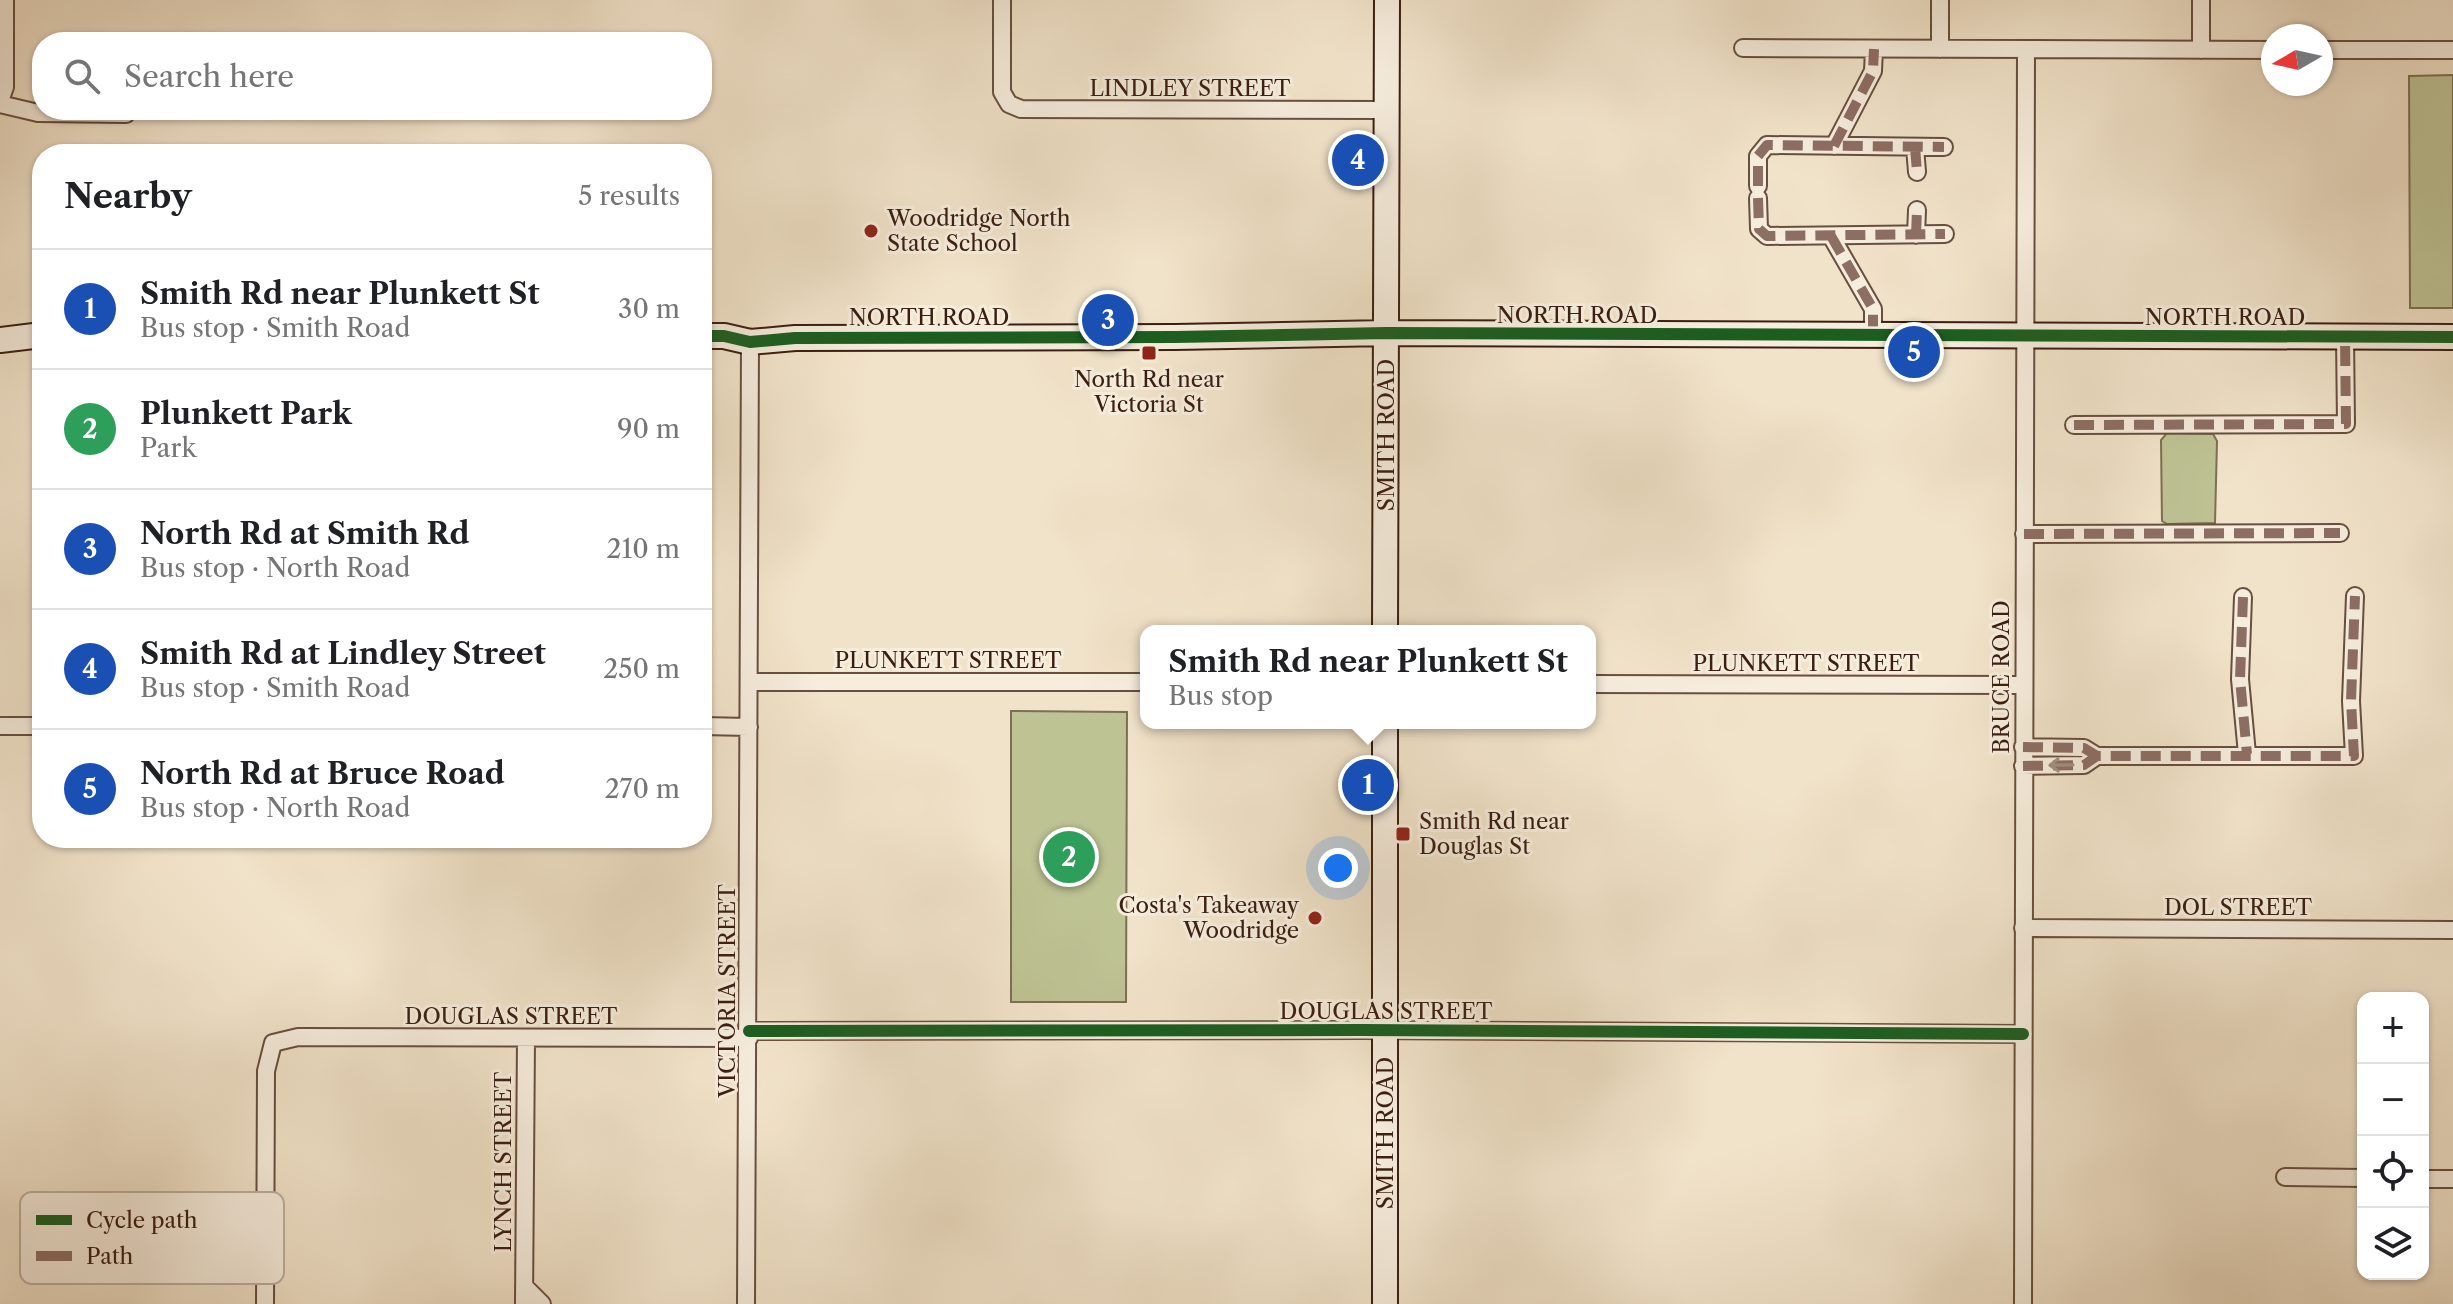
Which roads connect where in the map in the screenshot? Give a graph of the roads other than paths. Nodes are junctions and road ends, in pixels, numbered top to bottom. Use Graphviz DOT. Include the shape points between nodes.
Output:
graph roads {
  1 [pos="5,0"];
  2 [pos="1002,0"];
  3 [pos="1387,0"];
  4 [pos="1940,0"];
  5 [pos="2201,0"];
  6 [pos="1743,48"];
  7 [pos="1874,49"];
  8 [pos="1940,49"];
  9 [pos="2026,50"];
  10 [pos="2201,50"];
  11 [pos="2261,50"];
  12 [pos="2333,50"];
  13 [pos="2453,50"];
  14 [pos="0,102"];
  15 [pos="1386,110"];
  16 [pos="32,111"];
  17 [pos="1834,146"];
  18 [pos="1915,147"];
  19 [pos="1944,147"];
  20 [pos="1917,172"];
  21 [pos="1917,210"];
  22 [pos="1945,234"];
  23 [pos="1916,235"];
  24 [pos="1831,236"];
  25 [pos="1387,333"];
  26 [pos="32,336"];
  27 [pos="712,336"];
  28 [pos="1873,337"];
  29 [pos="2024,337"];
  30 [pos="2345,337"];
  31 [pos="2453,337"];
  32 [pos="0,340"];
  33 [pos="750,342"];
  34 [pos="2074,425"];
  35 [pos="2340,533"];
  36 [pos="2024,534"];
  37 [pos="2355,596"];
  38 [pos="2243,597"];
  39 [pos="1385,625"];
  40 [pos="750,682"];
  41 [pos="1140,682"];
  42 [pos="1596,684"];
  43 [pos="2023,685"];
  44 [pos="0,726"];
  45 [pos="32,726"];
  46 [pos="712,726"];
  47 [pos="749,727"];
  48 [pos="1385,729"];
  49 [pos="2023,747"];
  50 [pos="2247,754"];
  51 [pos="2097,756"];
  52 [pos="2023,766"];
  53 [pos="2023,928"];
  54 [pos="2453,930"];
  55 [pos="1385,1031"];
  56 [pos="2023,1034"];
  57 [pos="749,1035"];
  58 [pos="526,1038"];
  59 [pos="2285,1177"];
  60 [pos="2357,1178"];
  61 [pos="2429,1179"];
  62 [pos="2453,1179"];
  63 [pos="265,1192"];
  64 [pos="265,1284"];
  65 [pos="525,1296"];
  66 [pos="265,1304"];
  67 [pos="542,1304"];
  68 [pos="746,1304"];
  69 [pos="1385,1304"];
  70 [pos="2023,1304"];
  1 -- 14 [label="street" via="5,87"];
  2 -- 15 [label="street, LINDLEY STREET" via="1002,92 1009,104 1021,109"];
  3 -- 15 [label="street, SMITH ROAD"];
  4 -- 8 [label="street"];
  5 -- 10 [label="street"];
  6 -- 7 [label="street"];
  7 -- 8 [label="street"];
  7 -- 17 [label="street" via="1873,71"];
  8 -- 9 [label="street"];
  9 -- 10 [label="street"];
  9 -- 29 [label="street, BRUCE ROAD"];
  10 -- 11 [label="street"];
  12 -- 13 [label="street"];
  14 -- 16 [label="street"];
  15 -- 25 [label="street, SMITH ROAD"];
  17 -- 18 [label="street"];
  17 -- 24 [label="street" via="1767,145 1758,156 1759,229 1767,236"];
  18 -- 19 [label="street"];
  18 -- 20 [label="street"];
  21 -- 23 [label="street"];
  22 -- 23 [label="street"];
  23 -- 24 [label="street"];
  24 -- 28 [label="street" via="1873,309"];
  25 -- 28 [label="street, NORTH ROAD"];
  25 -- 33 [label="street, NORTH ROAD"];
  25 -- 39 [label="street, SMITH ROAD"];
  26 -- 32 [label="street"];
  27 -- 33 [label="street, NORTH ROAD"];
  28 -- 29 [label="street, NORTH ROAD"];
  29 -- 30 [label="street, NORTH ROAD"];
  29 -- 36 [label="street, BRUCE ROAD"];
  30 -- 31 [label="street, NORTH ROAD"];
  30 -- 34 [label="street" via="2346,424"];
  33 -- 40 [label="street, VICTORIA STREET"];
  35 -- 36 [label="street"];
  36 -- 43 [label="street, BRUCE ROAD"];
  37 -- 50 [label="street" via="2354,756"];
  38 -- 50 [label="street" via="2240,679"];
  40 -- 41 [label="street, PLUNKETT STREET"];
  40 -- 47 [label="street, VICTORIA STREET"];
  42 -- 43 [label="street, PLUNKETT STREET"];
  43 -- 49 [label="street, BRUCE ROAD"];
  44 -- 45 [label="street"];
  46 -- 47 [label="street"];
  47 -- 57 [label="street, VICTORIA STREET"];
  48 -- 55 [label="street, SMITH ROAD"];
  49 -- 51 [label="street" via="2084,748"];
  49 -- 52 [label="street, BRUCE ROAD"];
  50 -- 51 [label="street"];
  51 -- 52 [label="street, one-way" via="2084,765"];
  52 -- 53 [label="street, BRUCE ROAD"];
  53 -- 54 [label="street, DOL STREET"];
  53 -- 56 [label="street, BRUCE ROAD"];
  55 -- 56 [label="street, DOUGLAS STREET"];
  55 -- 57 [label="street, DOUGLAS STREET"];
  55 -- 69 [label="street, SMITH ROAD"];
  56 -- 70 [label="street, BRUCE ROAD"];
  57 -- 58 [label="street, DOUGLAS STREET"];
  57 -- 68 [label="street, VICTORIA STREET"];
  58 -- 63 [label="street, DOUGLAS STREET" via="298,1037 273,1043 266,1071"];
  58 -- 65 [label="street, LYNCH STREET"];
  59 -- 60 [label="street"];
  61 -- 62 [label="street"];
  64 -- 66 [label="street, DOUGLAS STREET"];
  65 -- 67 [label="street, LYNCH STREET"];
}
